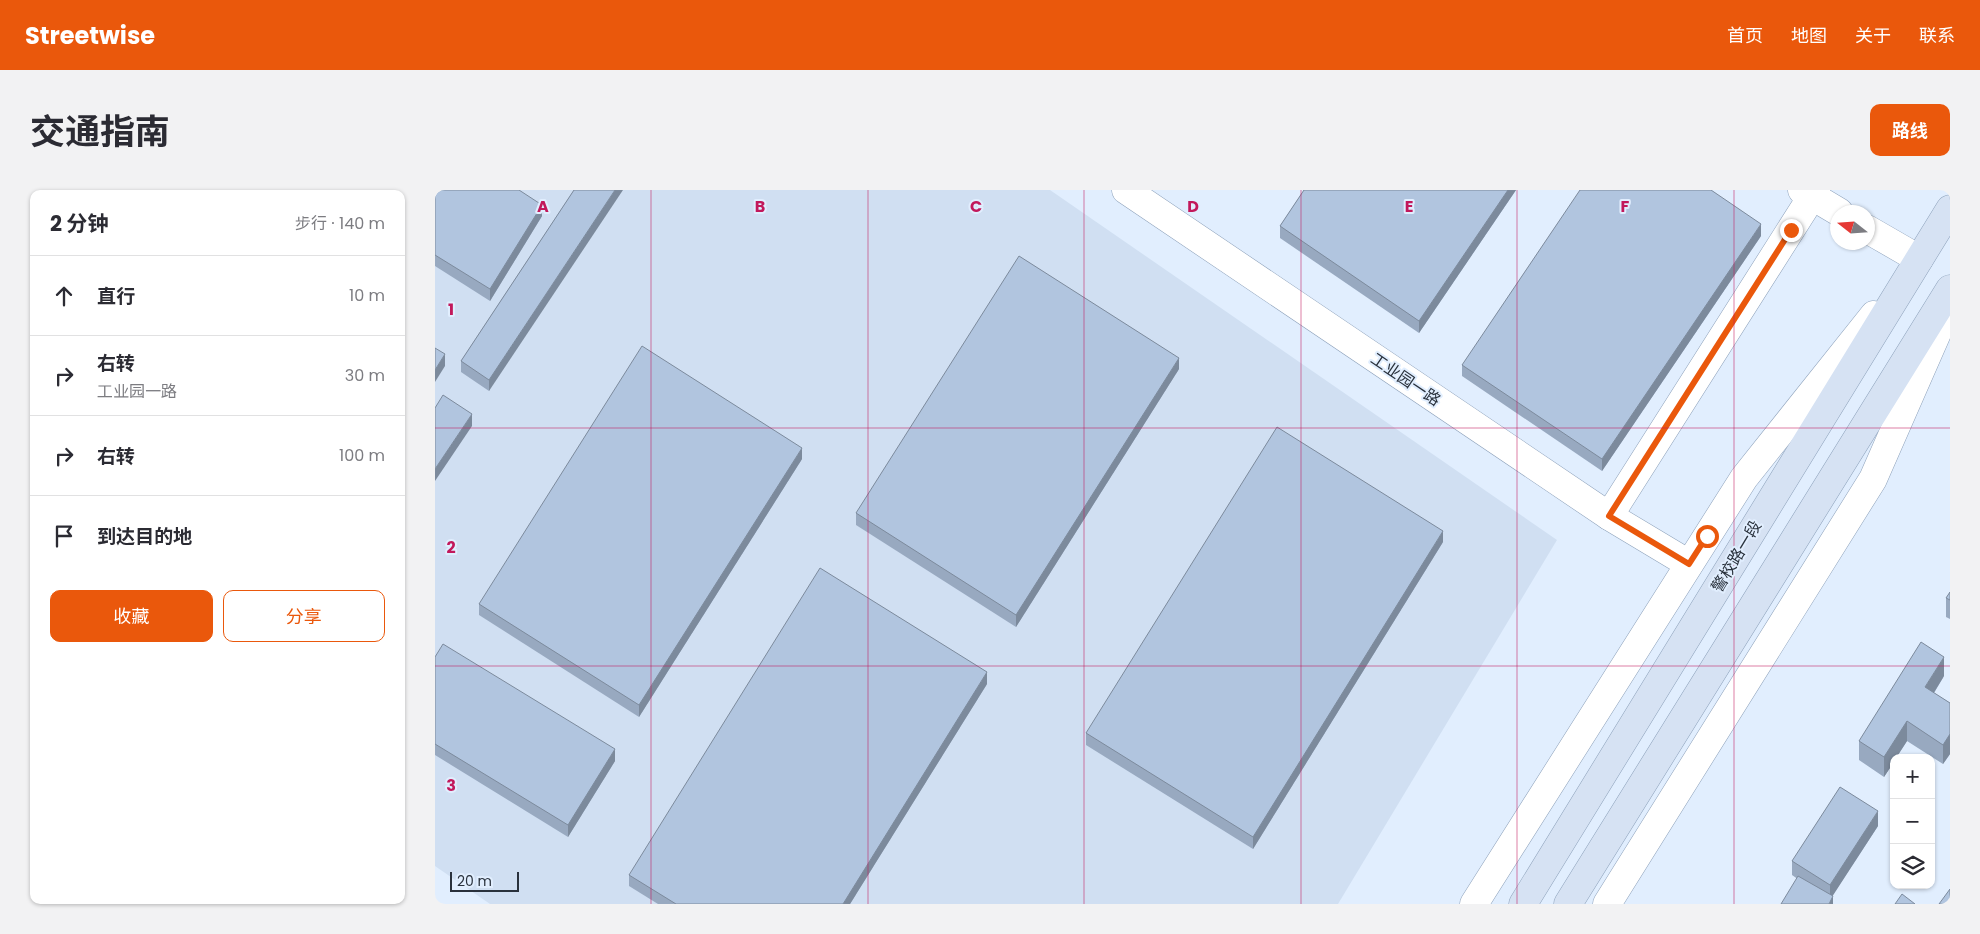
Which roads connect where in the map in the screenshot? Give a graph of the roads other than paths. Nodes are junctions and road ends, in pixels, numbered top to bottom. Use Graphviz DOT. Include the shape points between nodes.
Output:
graph roads {
  1 [pos="1126,190"];
  2 [pos="1810,192"];
  3 [pos="1830,206"];
  4 [pos="1950,209"];
  5 [pos="1875,234"];
  6 [pos="1919,259"];
  7 [pos="1950,288"];
  8 [pos="1950,304"];
  9 [pos="1609,516"];
  10 [pos="1689,564"];
  11 [pos="1474,904"];
  12 [pos="1523,904"];
  13 [pos="1568,904"];
  14 [pos="1607,904"];
  1 -- 9 [label="street, 工业园一路"];
  2 -- 3 [label="street"];
  2 -- 9 [label="street"];
  4 -- 6 [label="main road, 警校路一段"];
  5 -- 6 [label="street"];
  6 -- 10 [label="street" via="1744,478"];
  6 -- 12 [label="main road, 警校路一段"];
  7 -- 13 [label="main road"];
  8 -- 14 [label="street" via="1873,479"];
  9 -- 10 [label="street, 工业园一路"];
  10 -- 11 [label="street"];
}
